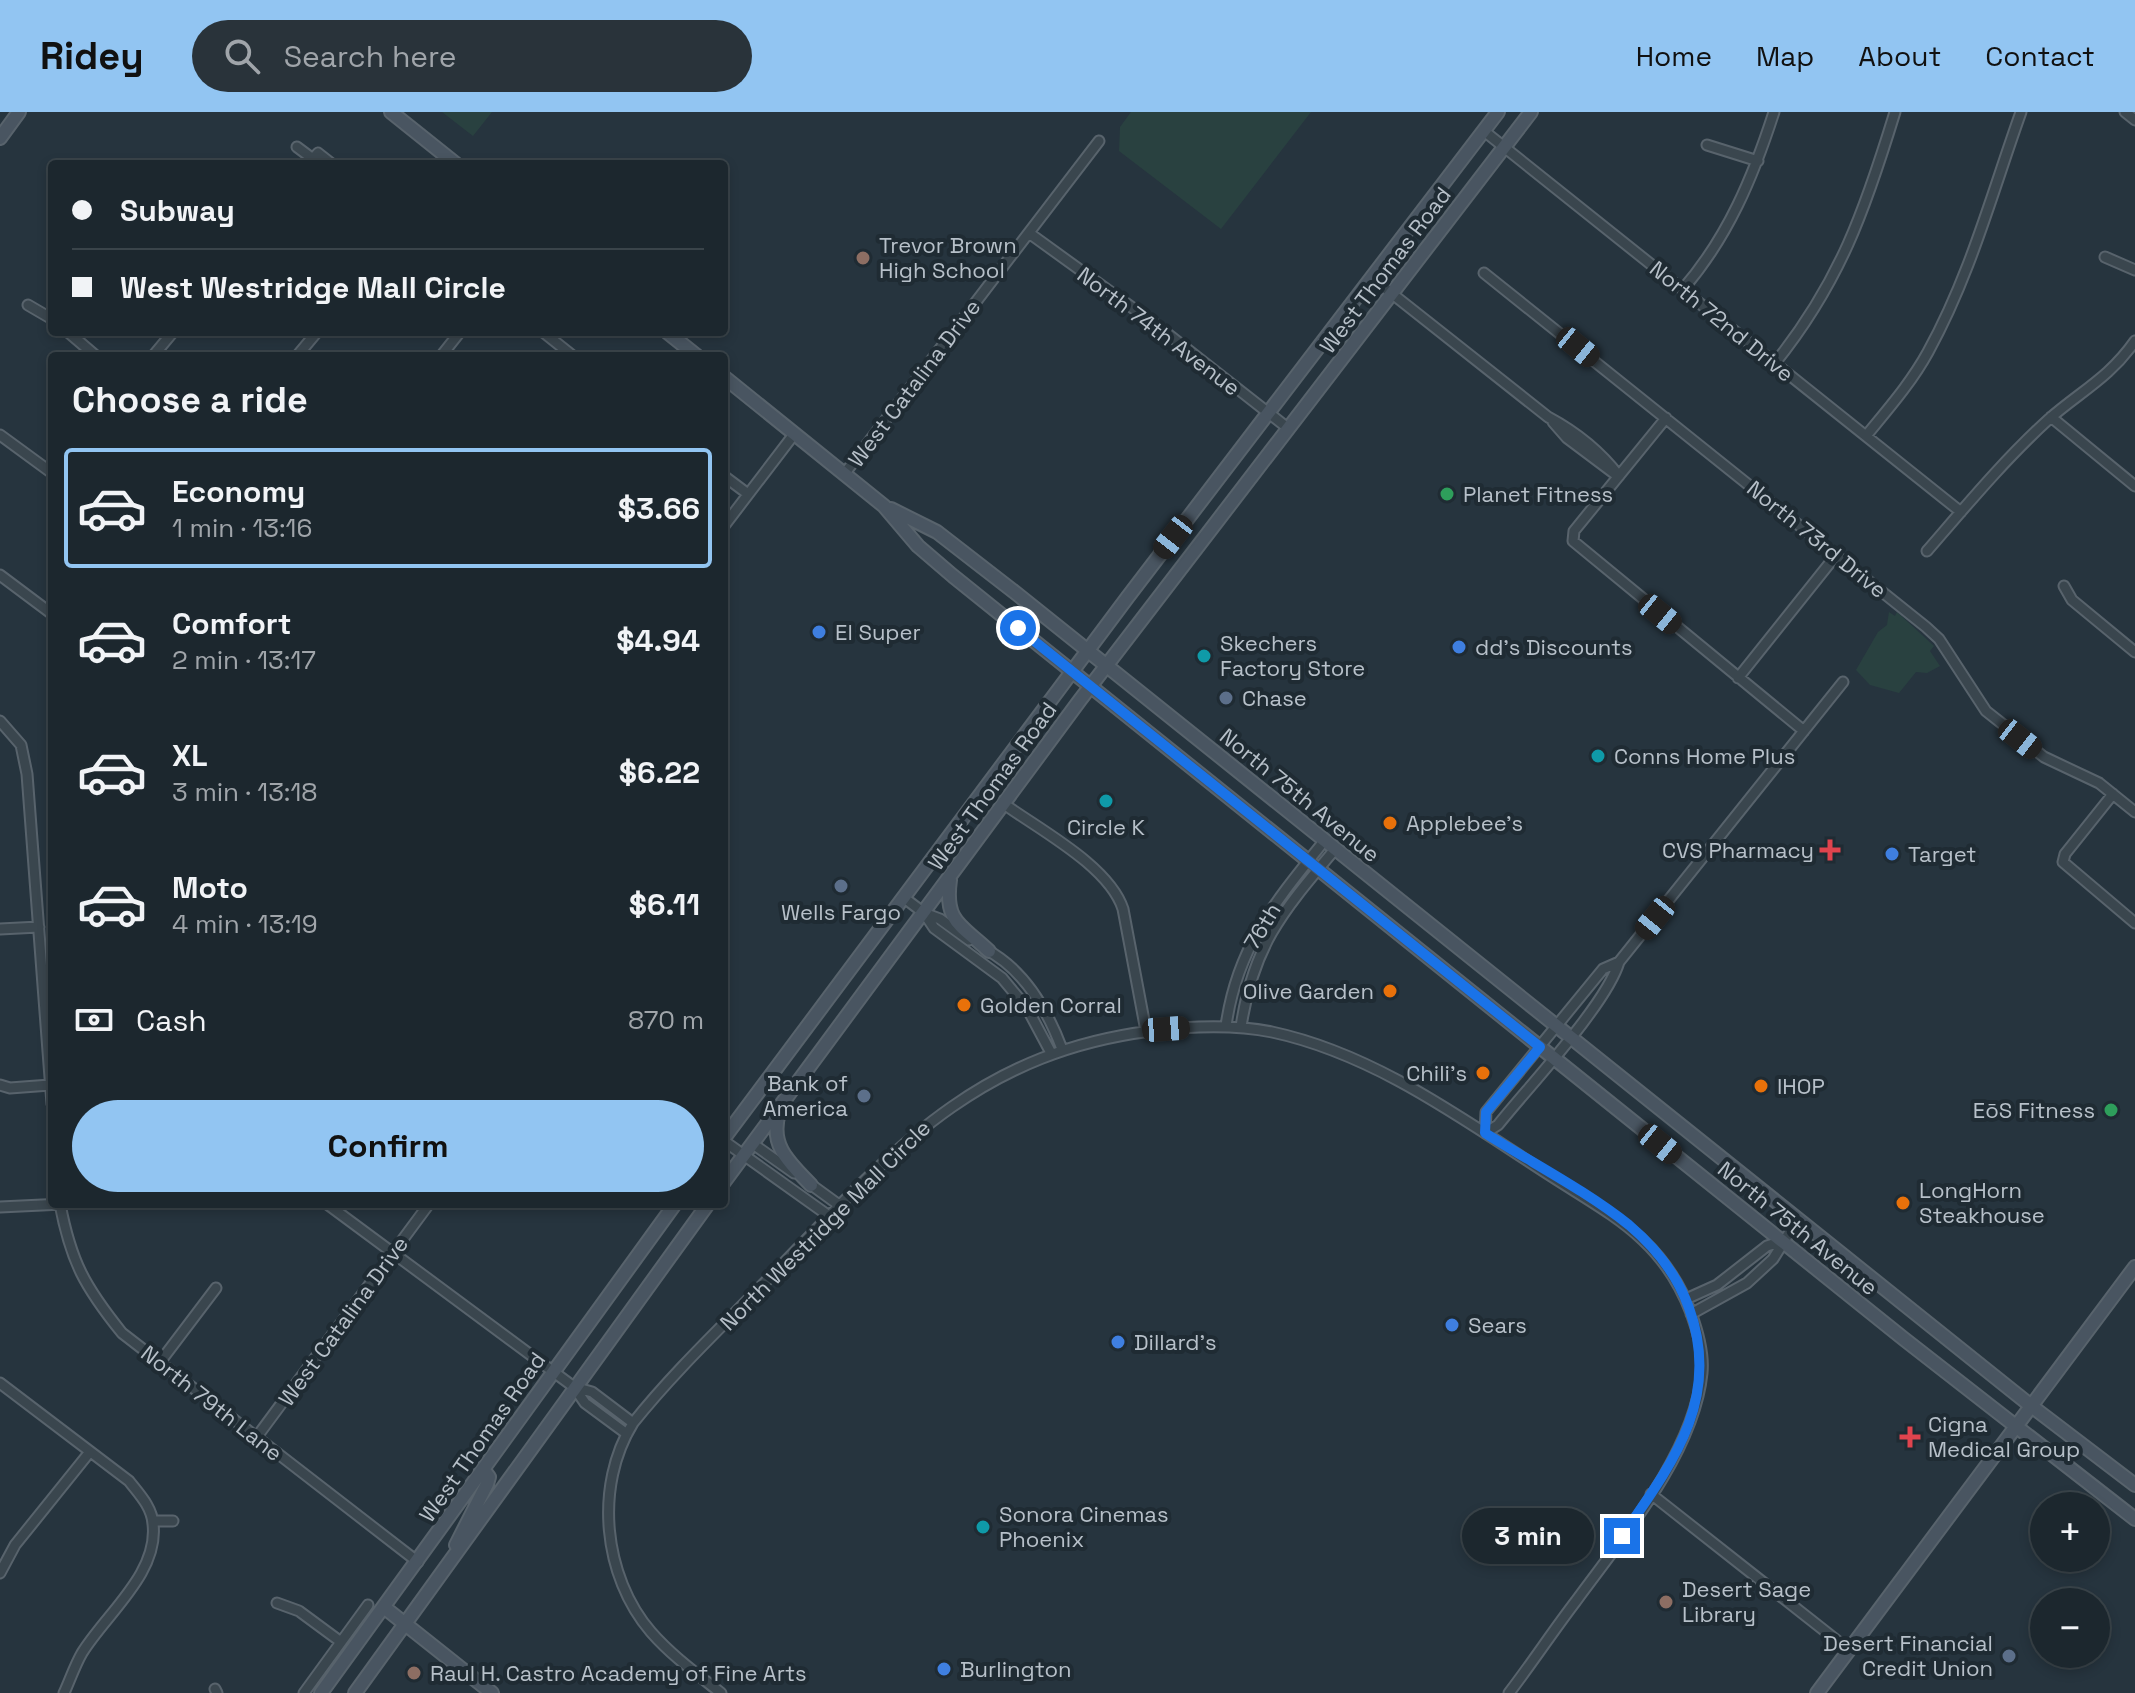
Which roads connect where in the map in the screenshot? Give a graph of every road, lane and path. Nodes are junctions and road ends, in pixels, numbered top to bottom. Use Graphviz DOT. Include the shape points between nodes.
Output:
graph roads {
  1 [pos="19,112"];
  2 [pos="391,112"];
  3 [pos="1498,112"];
  4 [pos="1531,112"];
  5 [pos="1774,112"];
  6 [pos="1895,112"];
  7 [pos="2021,112"];
  8 [pos="2125,112"];
  9 [pos="2135,120"];
  10 [pos="1484,131"];
  11 [pos="0,138"];
  12 [pos="1099,141"];
  13 [pos="1707,145"];
  14 [pos="297,147"];
  15 [pos="1504,147"];
  16 [pos="313,159"];
  17 [pos="451,160"];
  18 [pos="1758,161"];
  19 [pos="1029,233"];
  20 [pos="2105,257"];
  21 [pos="2135,270"];
  22 [pos="1484,273"];
  23 [pos="1371,277"];
  24 [pos="1683,289"];
  25 [pos="1392,294"];
  26 [pos="28,305"];
  27 [pos="48,317"];
  28 [pos="73,336"];
  29 [pos="170,336"];
  30 [pos="314,336"];
  31 [pos="457,336"];
  32 [pos="548,336"];
  33 [pos="672,336"];
  34 [pos="2135,341"];
  35 [pos="91,352"];
  36 [pos="156,352"];
  37 [pos="300,352"];
  38 [pos="444,352"];
  39 [pos="568,352"];
  40 [pos="692,352"];
  41 [pos="1775,363"];
  42 [pos="728,380"];
  43 [pos="1268,413"];
  44 [pos="2051,417"];
  45 [pos="1666,418"];
  46 [pos="1289,429"];
  47 [pos="795,433"];
  48 [pos="0,435"];
  49 [pos="1866,436"];
  50 [pos="48,470"];
  51 [pos="845,473"];
  52 [pos="1619,476"];
  53 [pos="728,479"];
  54 [pos="2135,486"];
  55 [pos="748,494"];
  56 [pos="884,506"];
  57 [pos="1961,512"];
  58 [pos="728,521"];
  59 [pos="1927,551"];
  60 [pos="1837,554"];
  61 [pos="0,575"];
  62 [pos="2064,586"];
  63 [pos="48,611"];
  64 [pos="1088,650"];
  65 [pos="2135,652"];
  66 [pos="1107,666"];
  67 [pos="1072,671"];
  68 [pos="1738,678"];
  69 [pos="1843,682"];
  70 [pos="1091,686"];
  71 [pos="0,721"];
  72 [pos="1804,731"];
  73 [pos="2113,794"];
  74 [pos="1004,804"];
  75 [pos="2135,812"];
  76 [pos="1325,840"];
  77 [pos="1336,848"];
  78 [pos="1313,865"];
  79 [pos="950,878"];
  80 [pos="903,897"];
  81 [pos="924,913"];
  82 [pos="2135,923"];
  83 [pos="39,927"];
  84 [pos="0,929"];
  85 [pos="989,951"];
  86 [pos="1619,962"];
  87 [pos="1226,1026"];
  88 [pos="1557,1026"];
  89 [pos="1241,1027"];
  90 [pos="1146,1031"];
  91 [pos="1569,1036"];
  92 [pos="1540,1047"];
  93 [pos="1062,1049"];
  94 [pos="1051,1053"];
  95 [pos="48,1056"];
  96 [pos="1553,1057"];
  97 [pos="0,1085"];
  98 [pos="48,1085"];
  99 [pos="783,1104"];
  100 [pos="728,1133"];
  101 [pos="1485,1133"];
  102 [pos="728,1137"];
  103 [pos="728,1138"];
  104 [pos="753,1144"];
  105 [pos="745,1155"];
  106 [pos="728,1177"];
  107 [pos="811,1185"];
  108 [pos="48,1205"];
  109 [pos="839,1205"];
  110 [pos="0,1207"];
  111 [pos="62,1208"];
  112 [pos="332,1208"];
  113 [pos="426,1208"];
  114 [pos="672,1208"];
  115 [pos="705,1208"];
  116 [pos="829,1216"];
  117 [pos="1791,1230"];
  118 [pos="1782,1241"];
  119 [pos="393,1253"];
  120 [pos="2135,1267"];
  121 [pos="216,1288"];
  122 [pos="1686,1299"];
  123 [pos="1691,1314"];
  124 [pos="160,1362"];
  125 [pos="552,1371"];
  126 [pos="1,1384"];
  127 [pos="574,1387"];
  128 [pos="2030,1405"];
  129 [pos="633,1423"];
  130 [pos="2015,1426"];
  131 [pos="627,1434"];
  132 [pos="256,1438"];
  133 [pos="89,1453"];
  134 [pos="483,1469"];
  135 [pos="2135,1485"];
  136 [pos="1651,1494"];
  137 [pos="2135,1519"];
  138 [pos="153,1521"];
  139 [pos="173,1521"];
  140 [pos="418,1562"];
  141 [pos="449,1563"];
  142 [pos="0,1573"];
  143 [pos="277,1603"];
  144 [pos="368,1605"];
  145 [pos="385,1608"];
  146 [pos="406,1625"];
  147 [pos="341,1642"];
  148 [pos="1849,1650"];
  149 [pos="64,1693"];
  150 [pos="304,1693"];
  151 [pos="321,1693"];
  152 [pos="355,1693"];
  153 [pos="492,1693"];
  154 [pos="721,1693"];
  155 [pos="1509,1693"];
  156 [pos="1817,1693"];
  1 -- 11 [label="main road"];
  2 -- 17 [label="main road"];
  3 -- 10 [label="main road, West Thomas Road"];
  4 -- 15 [label="main road, West Thomas Road"];
  5 -- 18 [label="street"];
  6 -- 41 [label="street" via="1869,196 1835,277"];
  7 -- 49 [label="street" via="1951,306 1927,354"];
  8 -- 9 [label="street"];
  10 -- 15 [label="street, North 72nd Drive"];
  10 -- 23 [label="main road, West Thomas Road"];
  12 -- 19 [label="street, West Catalina Drive"];
  13 -- 18 [label="street"];
  14 -- 16 [label="street"];
  15 -- 24 [label="street, North 72nd Drive"];
  15 -- 25 [label="main road, West Thomas Road"];
  18 -- 24 [label="street" via="1743,199"];
  19 -- 43 [label="street, North 74th Avenue"];
  19 -- 51 [label="street, West Catalina Drive"];
  20 -- 21 [label="street"];
  22 -- 45 [label="street, North 73rd Drive"];
  23 -- 25 [label="street"];
  23 -- 43 [label="main road, West Thomas Road"];
  24 -- 41 [label="street, North 72nd Drive"];
  25 -- 46 [label="main road, West Thomas Road"];
  25 -- 52 [label="street"];
  26 -- 27 [label="street"];
  28 -- 35 [label="street"];
  29 -- 36 [label="street"];
  30 -- 37 [label="street"];
  31 -- 38 [label="street"];
  32 -- 39 [label="street"];
  33 -- 40 [label="main road"];
  34 -- 44 [label="street" via="2117,367"];
  41 -- 49 [label="street, North 72nd Drive"];
  42 -- 47 [label="main road, North 75th Avenue"];
  43 -- 46 [label="street, North 74th Avenue"];
  43 -- 64 [label="main road, West Thomas Road"];
  44 -- 54 [label="street"];
  44 -- 57 [label="street"];
  45 -- 52 [label="street"];
  45 -- 60 [label="street, North 73rd Drive"];
  46 -- 66 [label="main road, West Thomas Road"];
  47 -- 51 [label="main road, North 75th Avenue"];
  47 -- 55 [label="street"];
  48 -- 50 [label="street"];
  49 -- 57 [label="street, North 72nd Drive"];
  51 -- 56 [label="main road, North 75th Avenue"];
  52 -- 68 [label="street" via="1574,531 1573,541"];
  53 -- 55 [label="street"];
  55 -- 58 [label="street"];
  56 -- 64 [label="main road, North 75th Avenue" via="937,532"];
  56 -- 67 [label="main road, North 75th Avenue" via="918,546"];
  57 -- 59 [label="street"];
  60 -- 68 [label="street"];
  60 -- 73 [label="street, North 73rd Drive" via="1939,639 1986,711 2044,757"];
  61 -- 63 [label="street"];
  62 -- 65 [label="street" via="2072,600"];
  64 -- 66 [label="main road, North 75th Avenue"];
  64 -- 67 [label="main road, West Thomas Road"];
  66 -- 70 [label="main road, West Thomas Road"];
  66 -- 76 [label="main road, North 75th Avenue"];
  67 -- 70 [label="main road, North 75th Avenue"];
  67 -- 80 [label="main road, West Thomas Road"];
  68 -- 72 [label="street"];
  69 -- 72 [label="street"];
  70 -- 74 [label="main road, West Thomas Road"];
  70 -- 78 [label="main road, North 75th Avenue"];
  71 -- 83 [label="street" via="21,745"];
  72 -- 86 [label="street"];
  73 -- 75 [label="street, North 73rd Drive"];
  73 -- 82 [label="street" via="2063,862"];
  74 -- 79 [label="main road, West Thomas Road"];
  74 -- 90 [label="street" via="1086,863 1115,891"];
  76 -- 77 [label="main road, North 75th Avenue"];
  76 -- 78 [label="street, 76th"];
  77 -- 78 [label="street, 76th"];
  77 -- 88 [label="main road, North 75th Avenue"];
  78 -- 87 [label="street, 76th" via="1249,943"];
  78 -- 89 [label="street, 76th" via="1258,955"];
  78 -- 92 [label="main road, North 75th Avenue"];
  79 -- 81 [label="main road, West Thomas Road"];
  79 -- 85 [label="main road" via="951,915"];
  80 -- 81 [label="street"];
  80 -- 100 [label="main road, West Thomas Road"];
  81 -- 85 [label="street"];
  81 -- 94 [label="street" via="934,928 1002,978 1027,1008"];
  81 -- 99 [label="main road, West Thomas Road"];
  83 -- 84 [label="street"];
  83 -- 95 [label="street"];
  85 -- 93 [label="street" via="1035,995"];
  86 -- 88 [label="street" via="1603,969"];
  86 -- 91 [label="street" via="1614,980"];
  87 -- 89 [label="street, North Westridge Mall Circle"];
  87 -- 90 [label="street, North Westridge Mall Circle"];
  88 -- 91 [label="main road, North 75th Avenue"];
  88 -- 92 [label="street"];
  89 -- 101 [label="street, North Westridge Mall Circle" via="1337,1052"];
  90 -- 93 [label="street, North Westridge Mall Circle"];
  91 -- 96 [label="street"];
  91 -- 128 [label="main road, North 75th Avenue"];
  92 -- 96 [label="main road, North 75th Avenue"];
  92 -- 101 [label="street" via="1486,1112"];
  93 -- 94 [label="street, North Westridge Mall Circle"];
  94 -- 109 [label="street, North Westridge Mall Circle" via="1001,1075 937,1115"];
  96 -- 101 [label="street" via="1498,1125"];
  96 -- 118 [label="main road, North 75th Avenue"];
  97 -- 98 [label="street"];
  99 -- 104 [label="main road, West Thomas Road"];
  99 -- 107 [label="main road" via="776,1123 779,1149"];
  101 -- 122 [label="street, North Westridge Mall Circle" via="1628,1225 1665,1261"];
  102 -- 104 [label="main road"];
  103 -- 105 [label="street"];
  104 -- 105 [label="main road, West Thomas Road"];
  104 -- 107 [label="street"];
  105 -- 106 [label="main road, West Thomas Road"];
  105 -- 116 [label="street"];
  107 -- 109 [label="street"];
  108 -- 110 [label="street"];
  109 -- 116 [label="street, North Westridge Mall Circle"];
  111 -- 124 [label="street, North 79th Lane" via="70,1255 92,1296 122,1333"];
  112 -- 119 [label="street"];
  113 -- 119 [label="street, West Catalina Drive"];
  114 -- 125 [label="main road, West Thomas Road"];
  115 -- 127 [label="main road, West Thomas Road"];
  116 -- 129 [label="street, North Westridge Mall Circle"];
  117 -- 118 [label="street"];
  118 -- 122 [label="street" via="1767,1246 1717,1285"];
  118 -- 123 [label="street" via="1773,1259 1747,1283"];
  118 -- 130 [label="main road, North 75th Avenue"];
  119 -- 125 [label="street"];
  119 -- 132 [label="street, West Catalina Drive"];
  120 -- 128 [label="main road"];
  121 -- 124 [label="street"];
  122 -- 123 [label="street, North Westridge Mall Circle"];
  123 -- 136 [label="street, North Westridge Mall Circle" via="1702,1357 1698,1397"];
  124 -- 132 [label="street, North 79th Lane"];
  125 -- 127 [label="street"];
  125 -- 134 [label="main road, West Thomas Road"];
  126 -- 133 [label="street"];
  127 -- 129 [label="street" via="592,1392"];
  127 -- 131 [label="street" via="585,1403"];
  127 -- 141 [label="main road, West Thomas Road"];
  128 -- 130 [label="main road"];
  128 -- 135 [label="main road, North 75th Avenue"];
  129 -- 131 [label="street, North Westridge Mall Circle"];
  130 -- 137 [label="main road, North 75th Avenue"];
  130 -- 148 [label="main road"];
  131 -- 154 [label="street, North Westridge Mall Circle" via="608,1508 621,1581 650,1631"];
  132 -- 140 [label="street, North 79th Lane"];
  133 -- 138 [label="street" via="129,1481"];
  133 -- 142 [label="street" via="15,1545"];
  134 -- 140 [label="main road, West Thomas Road"];
  134 -- 141 [label="main road" via="487,1484"];
  136 -- 148 [label="street"];
  136 -- 155 [label="street, North Westridge Mall Circle"];
  138 -- 139 [label="street"];
  138 -- 149 [label="street" via="153,1547 81,1654"];
  140 -- 145 [label="main road, West Thomas Road"];
  141 -- 146 [label="main road, West Thomas Road"];
  143 -- 147 [label="street" via="299,1611"];
  144 -- 147 [label="street"];
  145 -- 146 [label="main road"];
  145 -- 151 [label="main road, West Thomas Road"];
  146 -- 152 [label="main road, West Thomas Road"];
  146 -- 153 [label="main road"];
  147 -- 150 [label="street"];
  148 -- 156 [label="main road"];
}
